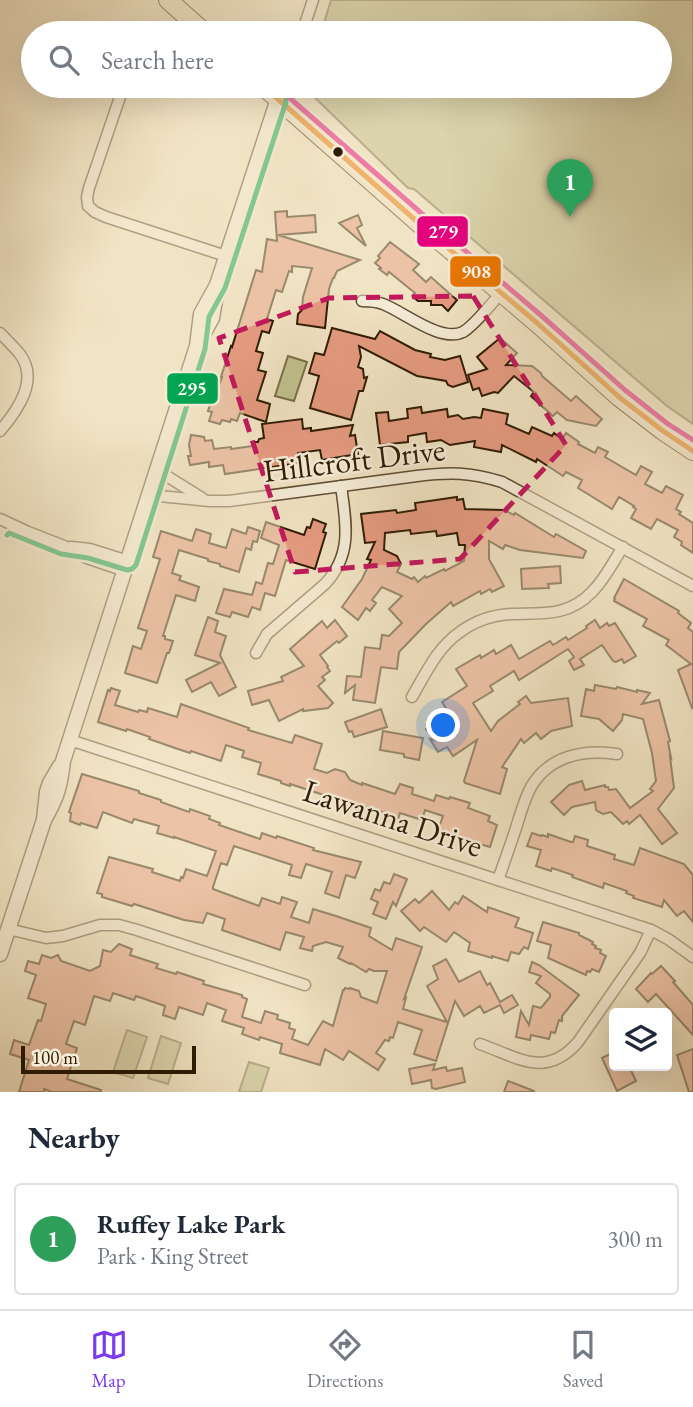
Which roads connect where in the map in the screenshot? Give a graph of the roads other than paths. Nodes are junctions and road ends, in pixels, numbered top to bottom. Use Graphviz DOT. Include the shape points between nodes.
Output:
graph roads {
  1 [pos="168,0"];
  2 [pos="313,0"];
  3 [pos="192,21"];
  4 [pos="306,21"];
  5 [pos="120,98"];
  6 [pos="279,98"];
  7 [pos="287,98"];
  8 [pos="88,206"];
  9 [pos="75,213"];
  10 [pos="226,256"];
  11 [pos="501,292"];
  12 [pos="362,301"];
  13 [pos="0,333"];
  14 [pos="0,431"];
  15 [pos="693,451"];
  16 [pos="157,470"];
  17 [pos="341,486"];
  18 [pos="149,495"];
  19 [pos="204,500"];
  20 [pos="2,524"];
  21 [pos="622,547"];
  22 [pos="126,566"];
  23 [pos="693,586"];
  24 [pos="256,653"];
  25 [pos="412,697"];
  26 [pos="70,740"];
  27 [pos="617,754"];
  28 [pos="498,880"];
  29 [pos="8,929"];
  30 [pos="651,930"];
  31 [pos="0,954"];
  32 [pos="693,957"];
  33 [pos="305,985"];
  34 [pos="480,1044"];
  1 -- 3 [label="main road"];
  2 -- 4 [label="street"];
  5 -- 8 [label="street" via="89,188"];
  6 -- 10 [label="street"];
  7 -- 11 [label="main road" via="422,226"];
  8 -- 9 [label="street"];
  8 -- 10 [label="street" via="106,217"];
  10 -- 16 [label="street" via="201,314 197,346"];
  11 -- 12 [label="street" via="468,329 453,335 382,303"];
  11 -- 15 [label="main road" via="635,410"];
  13 -- 14 [label="street" via="21,355 29,372 21,400"];
  16 -- 18 [label="street"];
  16 -- 19 [label="street"];
  17 -- 19 [label="street, Hillcroft Drive" via="229,502"];
  17 -- 21 [label="street, Hillcroft Drive" via="444,473 485,477"];
  17 -- 24 [label="street" via="346,536 339,565 325,584 267,634"];
  18 -- 19 [label="street, Hillcroft Drive"];
  18 -- 22 [label="street"];
  20 -- 22 [label="street" via="87,558"];
  21 -- 23 [label="street, Hillcroft Drive"];
  21 -- 25 [label="street" via="598,586 575,605 548,614 489,617 460,632 438,652"];
  22 -- 26 [label="street"];
  26 -- 28 [label="street, Lawanna Drive"];
  26 -- 29 [label="street" via="47,792 44,820"];
  27 -- 28 [label="street" via="584,752 543,772 525,801"];
  28 -- 30 [label="street, Lawanna Drive"];
  29 -- 31 [label="street"];
  29 -- 33 [label="street" via="46,938 120,925"];
  30 -- 32 [label="street, Lawanna Drive"];
  30 -- 34 [label="street" via="640,953 569,1053 555,1061 531,1062"];
}
